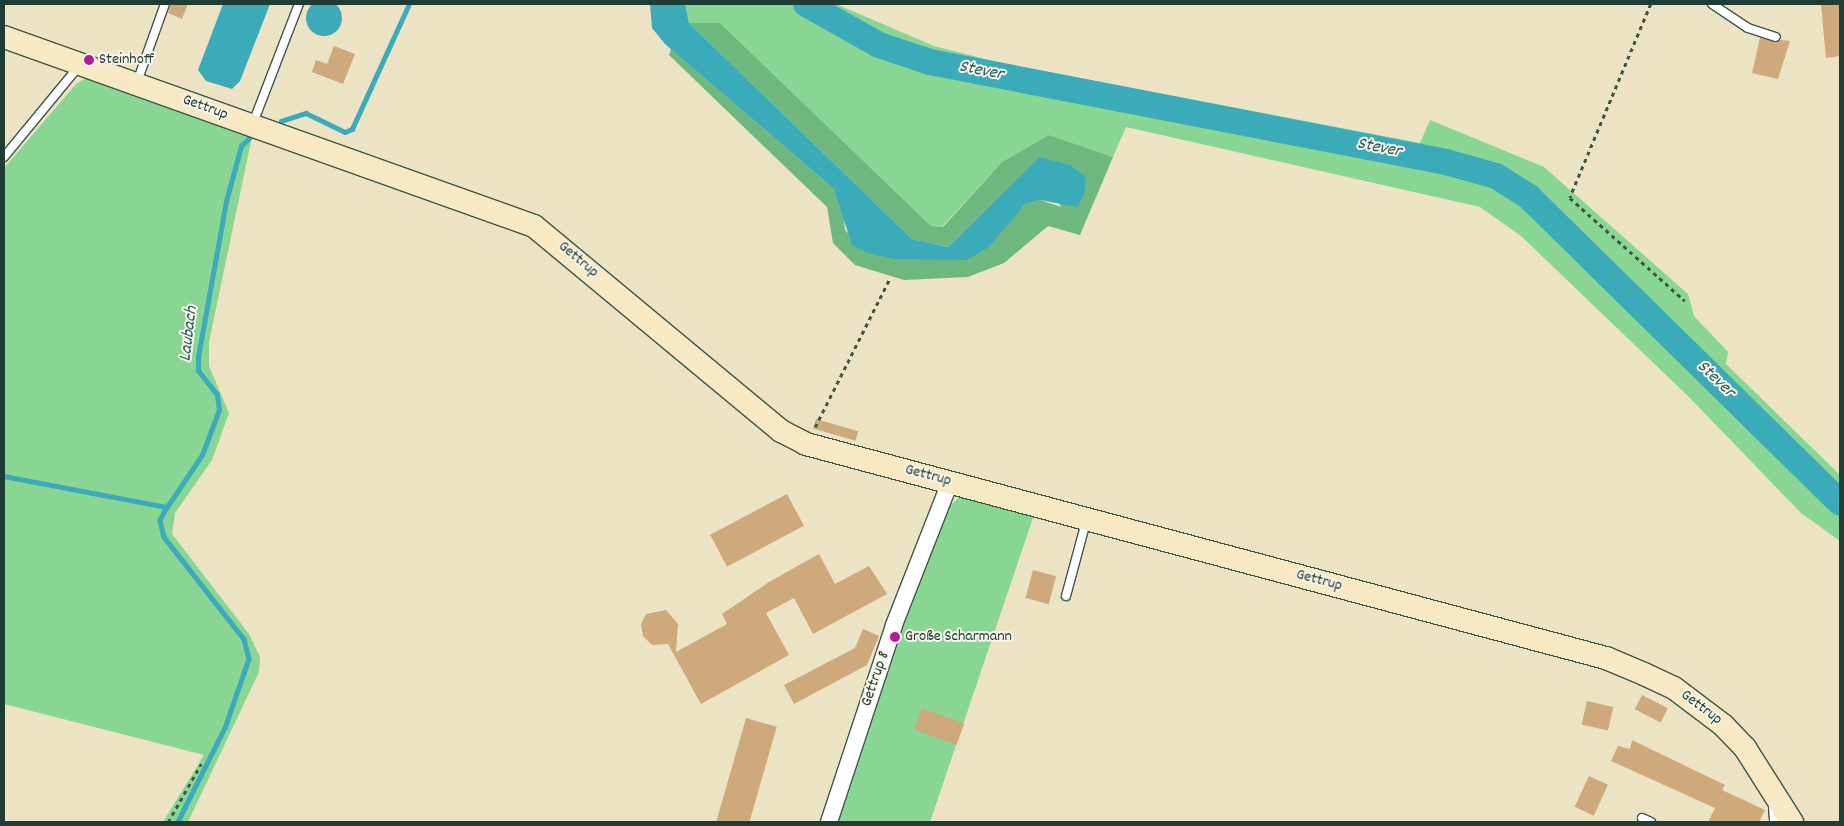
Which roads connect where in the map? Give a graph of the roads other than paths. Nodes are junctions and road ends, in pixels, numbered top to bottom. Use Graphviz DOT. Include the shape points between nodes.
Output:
graph roads {
  1 [pos="165,4"];
  2 [pos="299,4"];
  3 [pos="1712,4"];
  4 [pos="4,37"];
  5 [pos="1776,37"];
  6 [pos="80,64"];
  7 [pos="136,84"];
  8 [pos="253,125"];
  9 [pos="4,157"];
  10 [pos="950,482"];
  11 [pos="1087,520"];
  12 [pos="1066,596"];
  13 [pos="1769,784"];
  14 [pos="1642,818"];
  15 [pos="829,822"];
  16 [pos="1651,822"];
  17 [pos="1774,822"];
  18 [pos="1792,822"];
  1 -- 7 [label="lane"];
  2 -- 8 [label="lane"];
  3 -- 5 [label="lane" via="1748,28"];
  4 -- 6 [label="street, Gettrup"];
  6 -- 7 [label="street, Gettrup"];
  6 -- 9 [label="lane"];
  7 -- 8 [label="street, Gettrup"];
  8 -- 10 [label="street, Gettrup" via="534,226 781,431 806,444"];
  10 -- 11 [label="street, Gettrup"];
  10 -- 15 [label="street, Gettrup 8" via="894,625"];
  11 -- 12 [label="lane"];
  11 -- 13 [label="street, Gettrup" via="1606,658 1698,704 1745,748"];
  13 -- 17 [label="lane"];
  13 -- 18 [label="street, Gettrup"];
  14 -- 16 [label="lane"];
}
